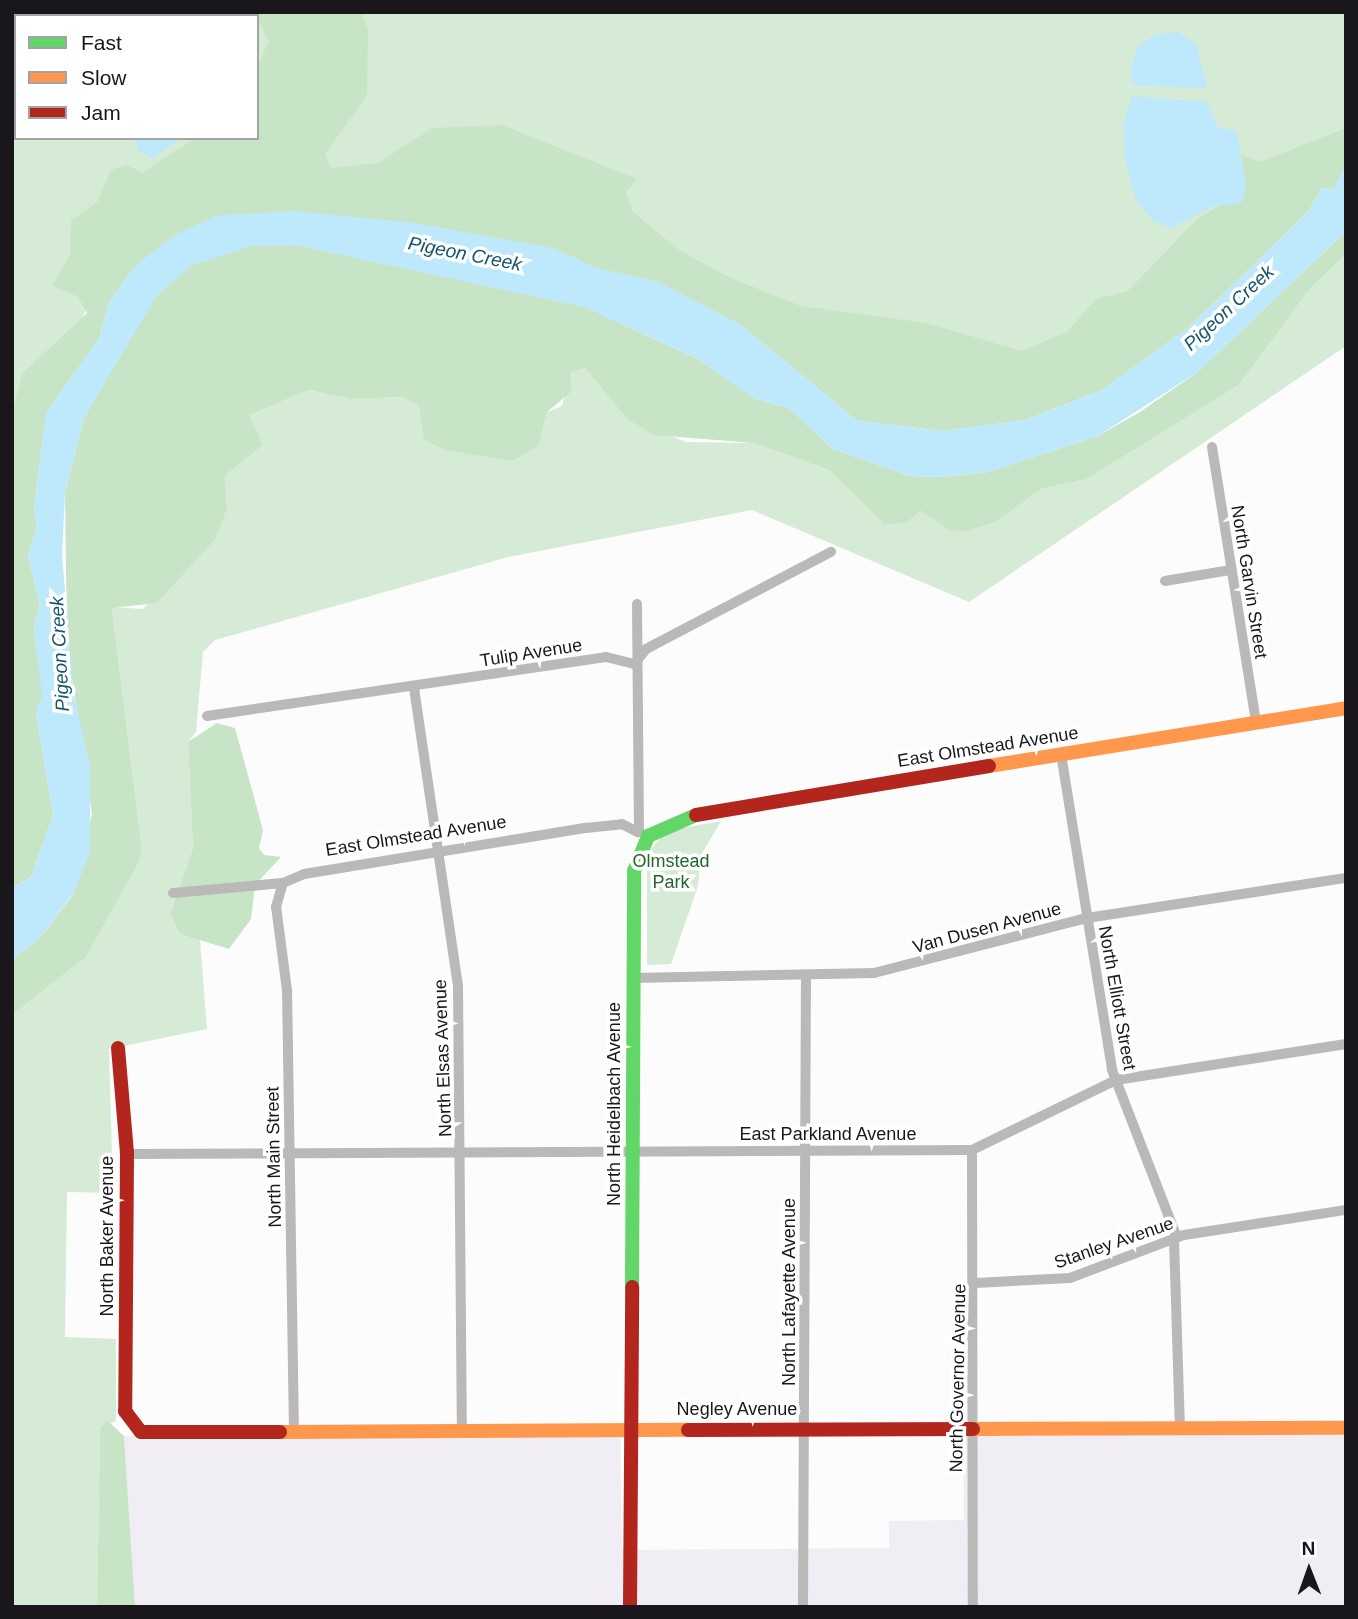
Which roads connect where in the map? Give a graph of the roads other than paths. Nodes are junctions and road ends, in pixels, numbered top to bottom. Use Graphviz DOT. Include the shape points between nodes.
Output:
graph roads {
  1 [pos="1212,447"];
  2 [pos="831,552"];
  3 [pos="1231,570"];
  4 [pos="1164,581"];
  5 [pos="637,604"];
  6 [pos="634,664"];
  7 [pos="414,688"];
  8 [pos="1346,708"];
  9 [pos="207,716"];
  10 [pos="1256,723"];
  11 [pos="1061,754"];
  12 [pos="641,837"];
  13 [pos="440,852"];
  14 [pos="1346,878"];
  15 [pos="282,883"];
  16 [pos="173,893"];
  17 [pos="1087,918"];
  18 [pos="806,977"];
  19 [pos="633,978"];
  20 [pos="1346,1044"];
  21 [pos="118,1048"];
  22 [pos="1116,1080"];
  23 [pos="804,1150"];
  24 [pos="972,1150"];
  25 [pos="290,1152"];
  26 [pos="462,1152"];
  27 [pos="633,1152"];
  28 [pos="127,1154"];
  29 [pos="1346,1210"];
  30 [pos="1176,1239"];
  31 [pos="975,1283"];
  32 [pos="131,1424"];
  33 [pos="973,1427"];
  34 [pos="1180,1427"];
  35 [pos="805,1428"];
  36 [pos="1346,1428"];
  37 [pos="632,1429"];
  38 [pos="462,1431"];
  39 [pos="294,1433"];
  40 [pos="630,1607"];
  41 [pos="803,1607"];
  42 [pos="973,1607"];
  1 -- 3 [label="street, North Garvin Street"];
  2 -- 6 [label="street" via="646,649"];
  3 -- 4 [label="street"];
  3 -- 10 [label="street, North Garvin Street"];
  5 -- 6 [label="street, North Heidelbach Avenue"];
  6 -- 7 [label="street, Tulip Avenue" via="606,657"];
  6 -- 12 [label="street, North Heidelbach Avenue"];
  7 -- 9 [label="street, Tulip Avenue"];
  7 -- 13 [label="street, North Elsas Avenue"];
  8 -- 10 [label="street, East Olmstead Avenue"];
  10 -- 11 [label="street, East Olmstead Avenue"];
  11 -- 12 [label="street, East Olmstead Avenue" via="701,813"];
  11 -- 17 [label="street, North Elliott Street"];
  12 -- 13 [label="street, East Olmstead Avenue" via="622,824"];
  12 -- 19 [label="street, North Heidelbach Avenue" via="634,871"];
  13 -- 15 [label="street, East Olmstead Avenue" via="304,874"];
  13 -- 26 [label="street, North Elsas Avenue" via="458,985"];
  14 -- 17 [label="street, Van Dusen Avenue"];
  15 -- 16 [label="street, East Olmstead Avenue"];
  15 -- 25 [label="street, North Main Street" via="276,906 287,990"];
  17 -- 18 [label="street, Van Dusen Avenue" via="874,973"];
  17 -- 22 [label="street, North Elliott Street"];
  18 -- 19 [label="street, Van Dusen Avenue"];
  18 -- 23 [label="street, North Lafayette Avenue"];
  19 -- 27 [label="street, North Heidelbach Avenue"];
  20 -- 22 [label="street, East Parkland Avenue"];
  21 -- 28 [label="street, North Baker Avenue"];
  22 -- 24 [label="street, East Parkland Avenue"];
  22 -- 30 [label="street, North Elliott Street"];
  23 -- 24 [label="street, East Parkland Avenue"];
  23 -- 27 [label="street, East Parkland Avenue"];
  23 -- 35 [label="street, North Lafayette Avenue"];
  24 -- 31 [label="street, North Governor Avenue"];
  25 -- 26 [label="street, East Parkland Avenue"];
  25 -- 28 [label="street, East Parkland Avenue"];
  25 -- 39 [label="street, North Main Street"];
  26 -- 27 [label="street, East Parkland Avenue"];
  26 -- 38 [label="street, North Elsas Avenue"];
  27 -- 37 [label="street, North Heidelbach Avenue"];
  28 -- 32 [label="street, North Baker Avenue" via="125,1411"];
  29 -- 30 [label="street, Stanley Avenue"];
  30 -- 31 [label="street, Stanley Avenue" via="1070,1278"];
  30 -- 34 [label="street, North Elliott Street"];
  31 -- 33 [label="street, North Governor Avenue"];
  32 -- 39 [label="street, Negley Avenue" via="155,1434"];
  33 -- 34 [label="street, Negley Avenue"];
  33 -- 35 [label="street, Negley Avenue"];
  33 -- 42 [label="street, North Governor Avenue"];
  34 -- 36 [label="street, Negley Avenue"];
  35 -- 37 [label="street, Negley Avenue"];
  35 -- 41 [label="street, North Lafayette Avenue"];
  37 -- 38 [label="street, Negley Avenue"];
  37 -- 40 [label="street, North Heidelbach Avenue"];
  38 -- 39 [label="street, Negley Avenue"];
}
